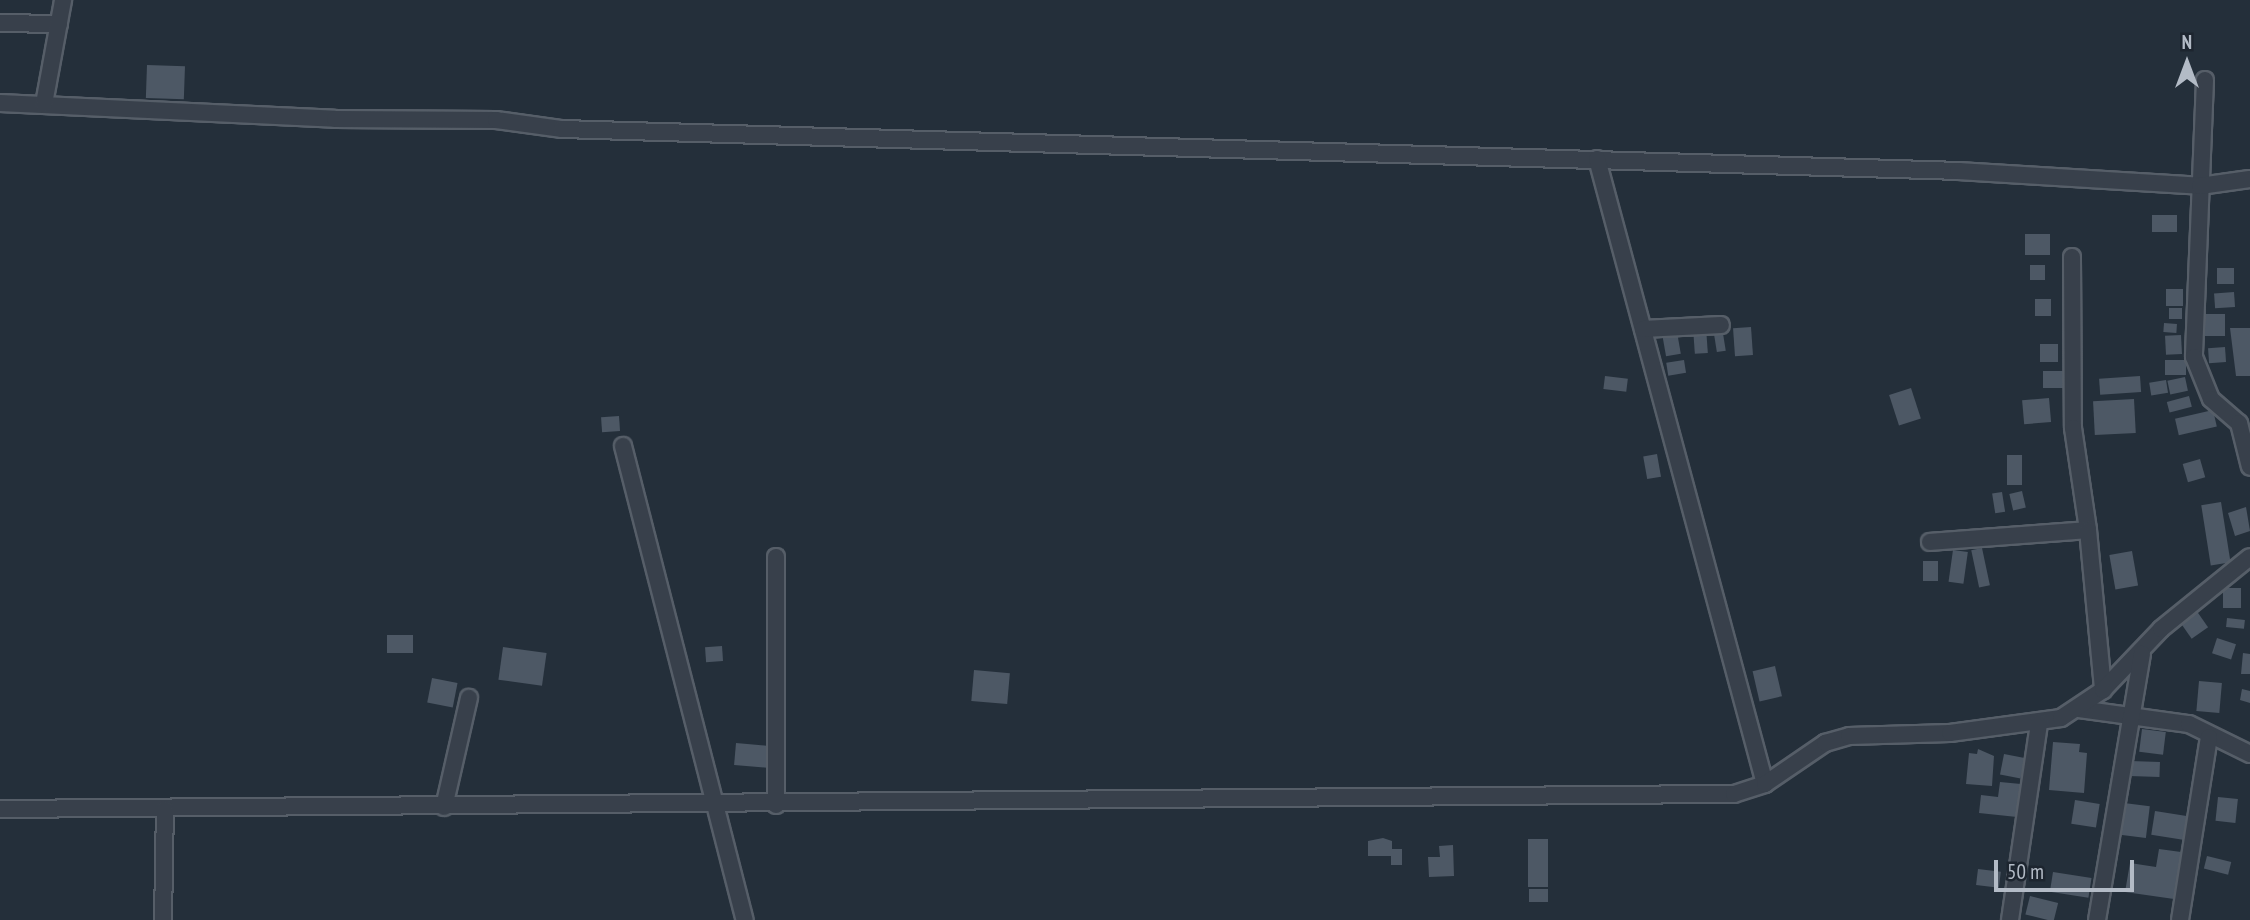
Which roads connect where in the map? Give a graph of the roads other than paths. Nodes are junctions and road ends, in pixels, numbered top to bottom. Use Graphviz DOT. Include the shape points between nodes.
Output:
graph roads {
  1 [pos="63,0"];
  2 [pos="0,23"];
  3 [pos="60,24"];
  4 [pos="2205,79"];
  5 [pos="0,103"];
  6 [pos="44,104"];
  7 [pos="1597,159"];
  8 [pos="2250,179"];
  9 [pos="2200,186"];
  10 [pos="2072,257"];
  11 [pos="1721,325"];
  12 [pos="1643,329"];
  13 [pos="623,446"];
  14 [pos="2250,467"];
  15 [pos="2088,530"];
  16 [pos="1930,542"];
  17 [pos="776,557"];
  18 [pos="2250,557"];
  19 [pos="2144,649"];
  20 [pos="2103,690"];
  21 [pos="469,698"];
  22 [pos="2079,709"];
  23 [pos="2129,719"];
  24 [pos="2039,723"];
  25 [pos="2209,737"];
  26 [pos="2250,754"];
  27 [pos="1765,784"];
  28 [pos="776,805"];
  29 [pos="444,807"];
  30 [pos="715,807"];
  31 [pos="0,809"];
  32 [pos="165,809"];
  33 [pos="163,920"];
  34 [pos="745,920"];
  35 [pos="2010,920"];
  36 [pos="2097,920"];
  37 [pos="2180,920"];
  1 -- 3 [label="street"];
  2 -- 3 [label="street"];
  3 -- 6 [label="street"];
  4 -- 9 [label="street"];
  5 -- 6 [label="street"];
  6 -- 7 [label="street" via="335,119 496,120 562,129"];
  7 -- 9 [label="street"];
  7 -- 12 [label="street"];
  8 -- 9 [label="street"];
  9 -- 14 [label="street" via="2194,357 2211,399 2239,423"];
  10 -- 15 [label="street" via="2073,428"];
  11 -- 12 [label="street"];
  12 -- 27 [label="street"];
  13 -- 30 [label="street"];
  15 -- 16 [label="street"];
  15 -- 20 [label="street"];
  17 -- 28 [label="street"];
  18 -- 19 [label="street" via="2161,629"];
  19 -- 20 [label="street"];
  19 -- 23 [label="street"];
  20 -- 22 [label="street"];
  21 -- 29 [label="street"];
  22 -- 23 [label="street"];
  22 -- 24 [label="street"];
  23 -- 25 [label="street" via="2189,724"];
  23 -- 36 [label="street"];
  24 -- 27 [label="street" via="1849,736 1825,743"];
  24 -- 35 [label="street"];
  25 -- 26 [label="street"];
  25 -- 37 [label="street"];
  27 -- 28 [label="street" via="1734,794"];
  28 -- 30 [label="street"];
  29 -- 30 [label="street"];
  29 -- 32 [label="street"];
  30 -- 34 [label="street"];
  31 -- 32 [label="street"];
  32 -- 33 [label="street"];
}
